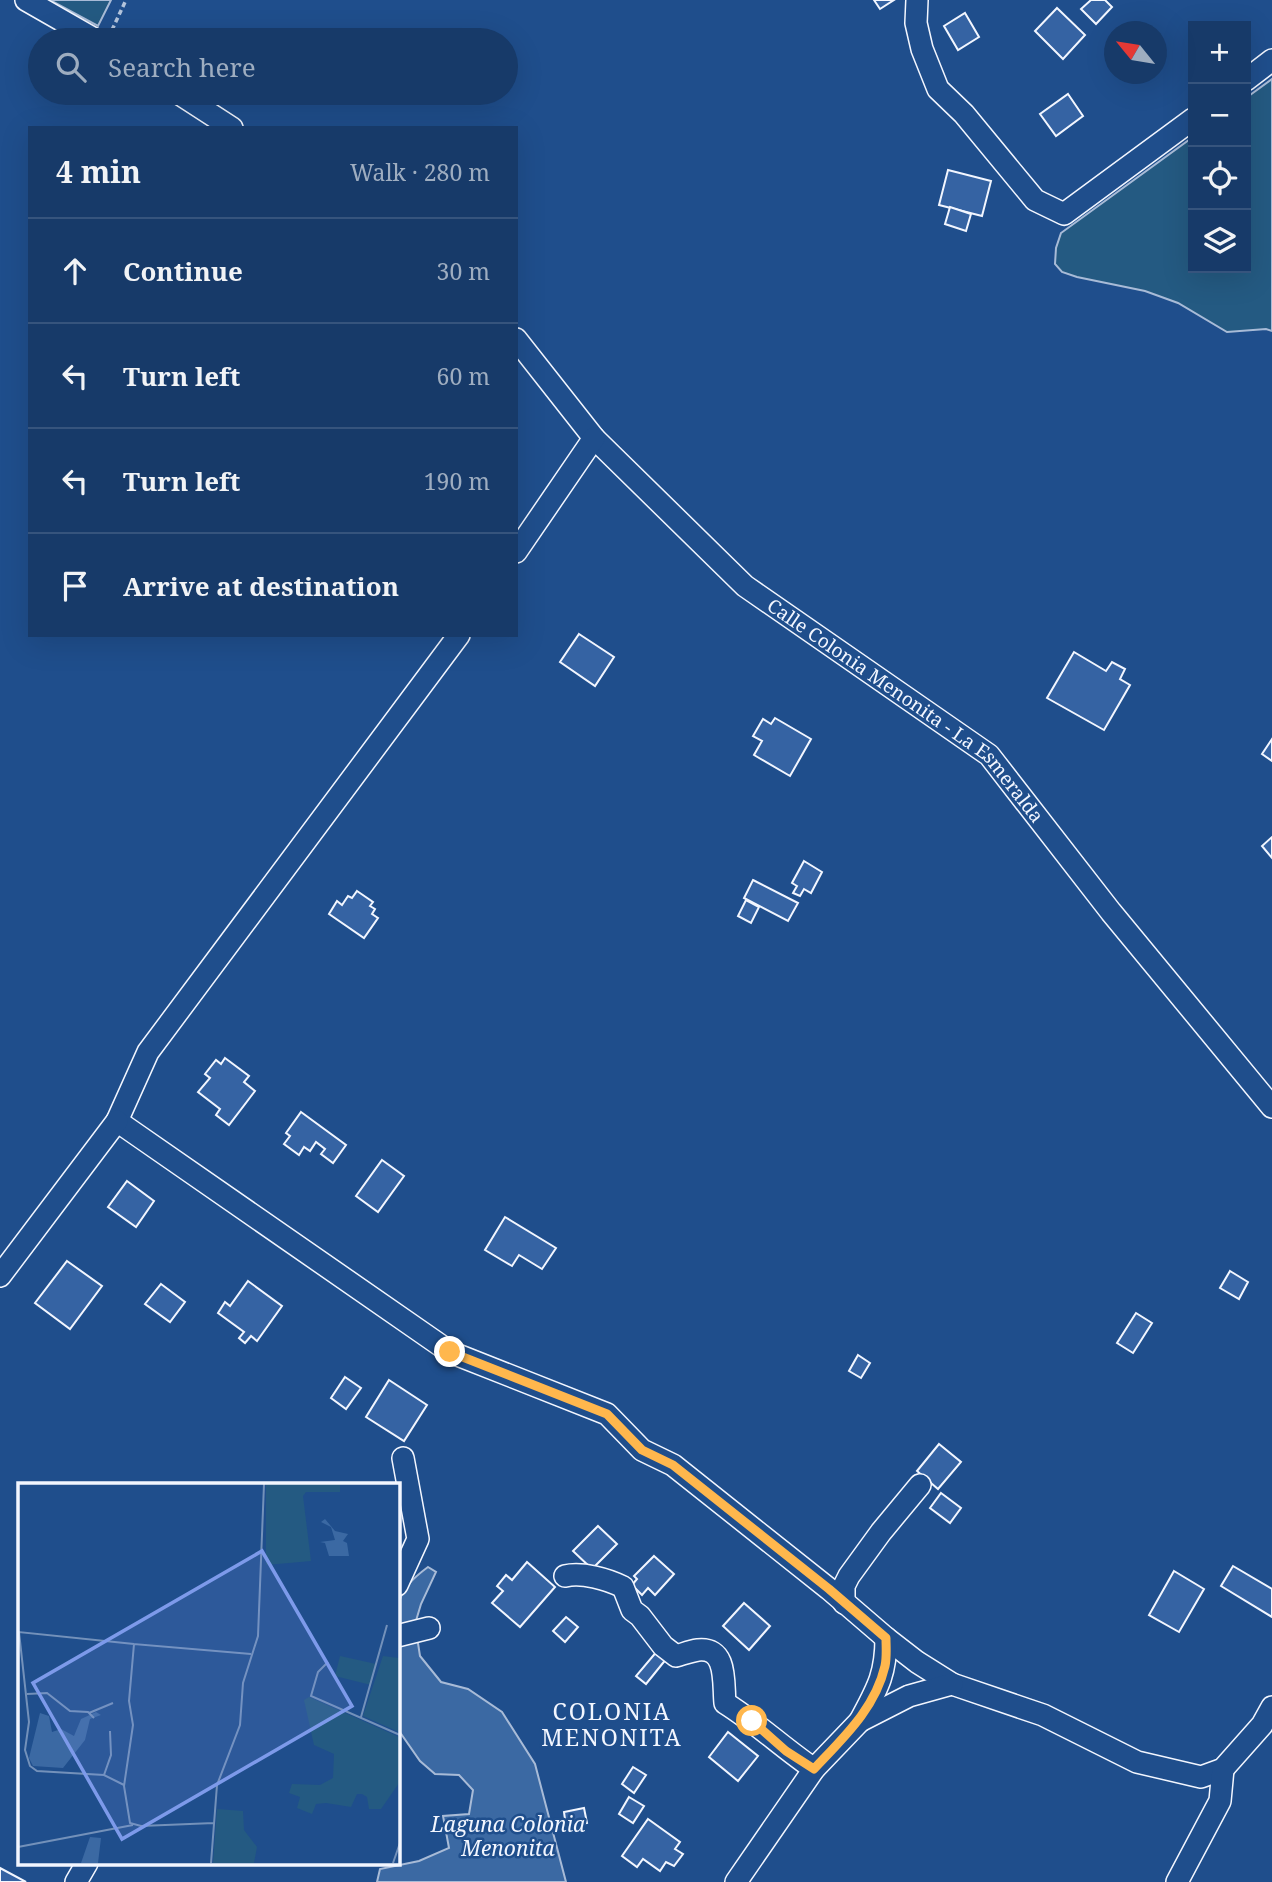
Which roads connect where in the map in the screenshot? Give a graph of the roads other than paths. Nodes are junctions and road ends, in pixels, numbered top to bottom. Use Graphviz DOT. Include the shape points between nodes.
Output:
graph roads {
  1 [pos="26,0"];
  2 [pos="917,0"];
  3 [pos="75,28"];
  4 [pos="1272,60"];
  5 [pos="1251,76"];
  6 [pos="197,105"];
  7 [pos="1188,123"];
  8 [pos="229,126"];
  9 [pos="518,342"];
  10 [pos="594,438"];
  11 [pos="518,549"];
  12 [pos="458,637"];
  13 [pos="1272,1107"];
  14 [pos="117,1122"];
  15 [pos="0,1276"];
  16 [pos="403,1458"];
  17 [pos="920,1485"];
  18 [pos="565,1576"];
  19 [pos="399,1581"];
  20 [pos="844,1603"];
  21 [pos="429,1628"];
  22 [pos="399,1636"];
  23 [pos="886,1638"];
  24 [pos="953,1684"];
  25 [pos="1272,1707"];
  26 [pos="860,1721"];
  27 [pos="814,1769"];
  28 [pos="1223,1769"];
  29 [pos="86,1864"];
  30 [pos="76,1882"];
  31 [pos="736,1882"];
  32 [pos="1177,1882"];
  1 -- 3 [label="street"];
  2 -- 7 [label="street" via="922,49 938,89 1035,200 1064,214"];
  4 -- 5 [label="street"];
  6 -- 8 [label="street"];
  9 -- 10 [label="street, Calle Colonia Menonita - La Esmeralda"];
  10 -- 11 [label="street"];
  10 -- 13 [label="street, Calle Colonia Menonita - La Esmeralda" via="745,586 989,755"];
  12 -- 14 [label="street" via="148,1052"];
  14 -- 15 [label="street"];
  14 -- 20 [label="street" via="450,1352 607,1414 642,1450 673,1465"];
  16 -- 19 [label="street" via="418,1539"];
  17 -- 20 [label="street" via="849,1576"];
  18 -- 27 [label="street" via="611,1581 622,1587 632,1610 676,1656 697,1650 718,1656 725,1703"];
  20 -- 23 [label="street"];
  21 -- 22 [label="street"];
  23 -- 24 [label="street"];
  23 -- 26 [label="street" via="886,1664"];
  24 -- 26 [label="street" via="909,1696"];
  24 -- 28 [label="street" via="1043,1715 1137,1762 1202,1777"];
  25 -- 28 [label="street"];
  26 -- 27 [label="street"];
  27 -- 31 [label="street"];
  28 -- 32 [label="street" via="1220,1801"];
  29 -- 30 [label="street"];
}
